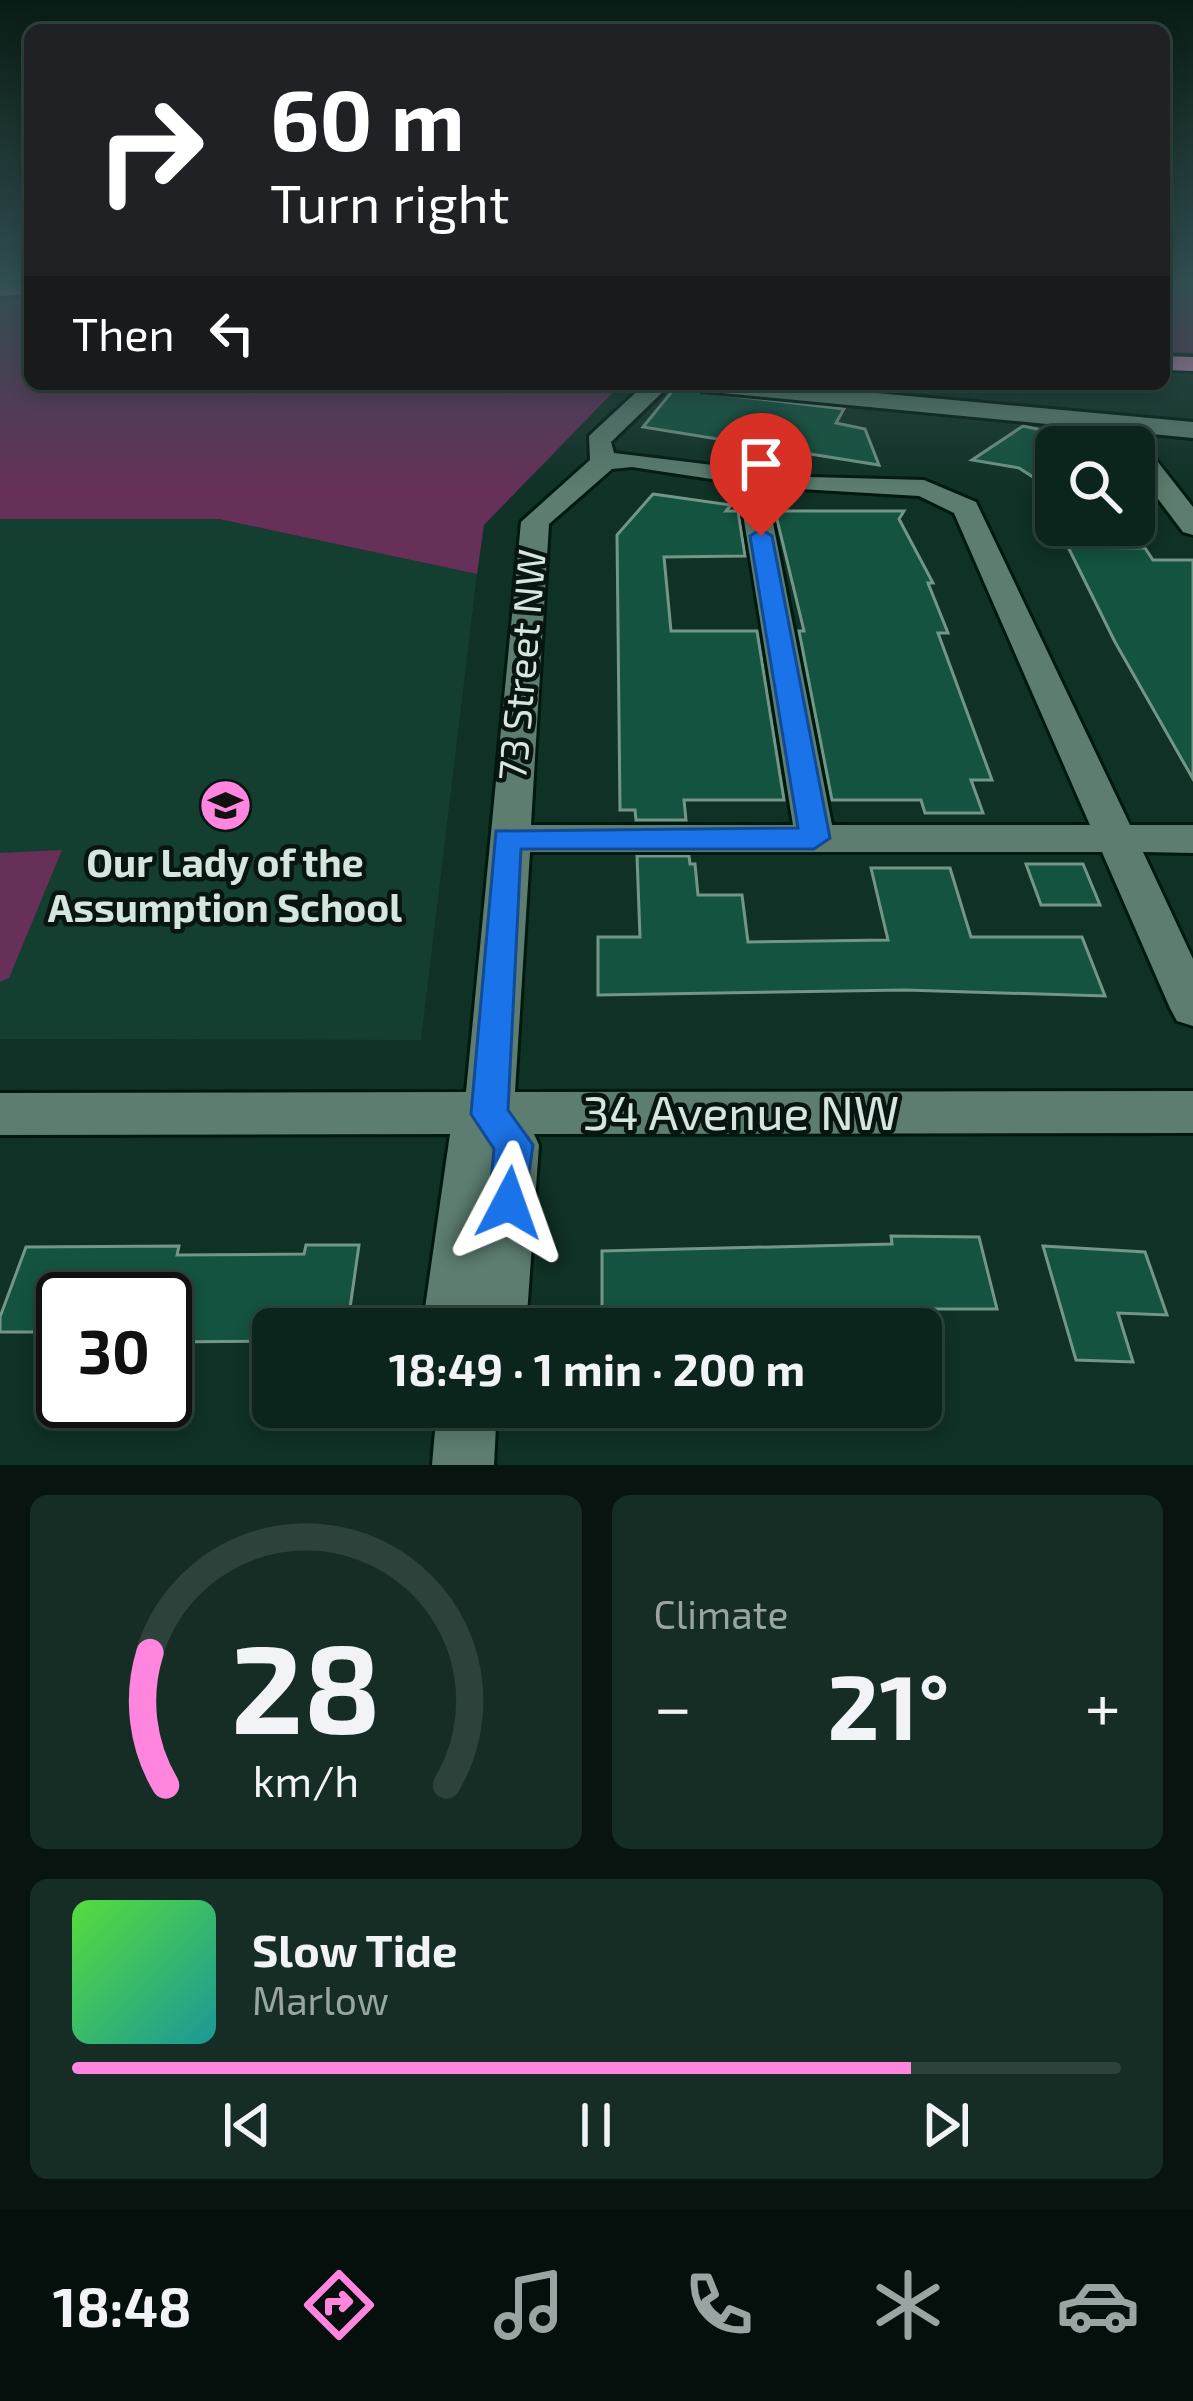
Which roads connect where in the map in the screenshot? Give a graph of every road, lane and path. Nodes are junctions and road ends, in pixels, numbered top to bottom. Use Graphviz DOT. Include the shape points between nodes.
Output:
graph roads {
  1 [pos="652,390"];
  2 [pos="745,390"];
  3 [pos="1035,429"];
  4 [pos="1193,430"];
  5 [pos="1155,436"];
  6 [pos="604,461"];
  7 [pos="1155,476"];
  8 [pos="751,478"];
  9 [pos="1193,526"];
  10 [pos="507,838"];
  11 [pos="814,838"];
  12 [pos="1193,839"];
  13 [pos="1117,840"];
  14 [pos="1193,1008"];
  15 [pos="1193,1112"];
  16 [pos="0,1114"];
  17 [pos="489,1114"];
  18 [pos="453,1308"];
  19 [pos="499,1308"];
  20 [pos="466,1428"];
  21 [pos="463,1465"];
  1 -- 6 [label="street" via="598,440"];
  2 -- 3 [label="street"];
  4 -- 5 [label="street"];
  6 -- 8 [label="street"];
  6 -- 10 [label="street, 73 Street NW" via="535,521"];
  7 -- 9 [label="street"];
  8 -- 11 [label="street"];
  8 -- 13 [label="street" via="925,488 966,508"];
  10 -- 11 [label="street"];
  10 -- 17 [label="street, 73 Street NW"];
  11 -- 13 [label="street"];
  12 -- 13 [label="street"];
  13 -- 14 [label="street"];
  15 -- 17 [label="street, 34 Avenue NW"];
  16 -- 17 [label="street, 34 Avenue NW"];
  17 -- 18 [label="street, 73 Street NW" via="470,1146"];
  17 -- 19 [label="street, 73 Street NW" via="514,1145"];
  20 -- 21 [label="street"];
}
